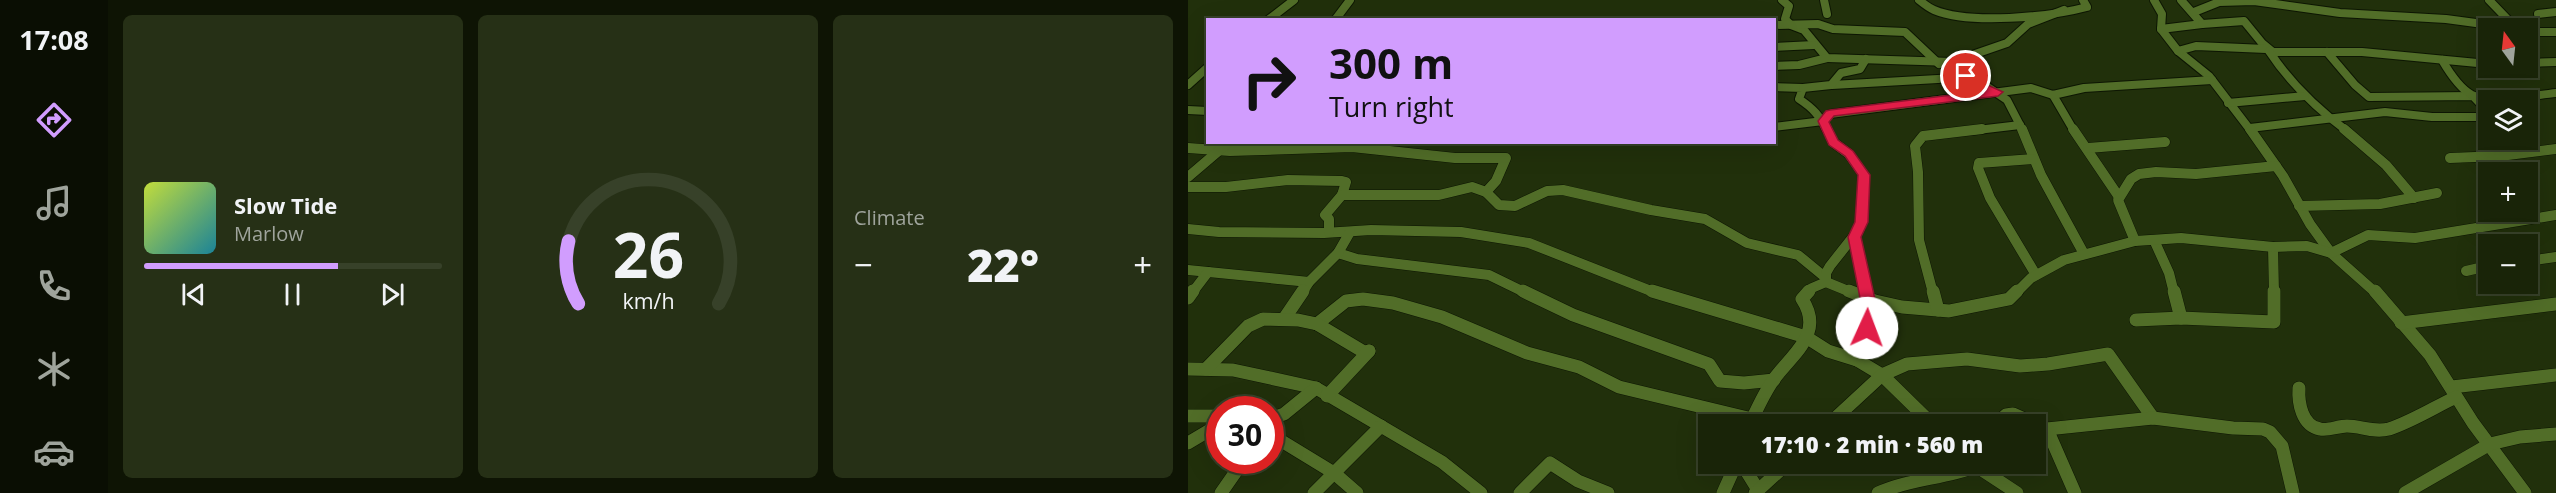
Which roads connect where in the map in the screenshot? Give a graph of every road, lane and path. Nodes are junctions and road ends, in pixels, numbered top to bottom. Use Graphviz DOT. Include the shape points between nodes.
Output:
graph roads {
  1 [pos="1294,0"];
  2 [pos="1350,0"];
  3 [pos="1782,0"];
  4 [pos="1824,0"];
  5 [pos="1919,0"];
  6 [pos="2083,0"];
  7 [pos="2154,0"];
  8 [pos="2308,0"];
  9 [pos="2489,0"];
  10 [pos="2183,1"];
  11 [pos="2233,1"];
  12 [pos="2219,2"];
  13 [pos="2314,9"];
  14 [pos="2064,10"];
  15 [pos="2194,12"];
  16 [pos="2556,12"];
  17 [pos="1827,14"];
  18 [pos="2538,14"];
  19 [pos="1271,18"];
  20 [pos="1336,18"];
  21 [pos="2506,18"];
  22 [pos="2244,21"];
  23 [pos="2478,23"];
  24 [pos="2202,24"];
  25 [pos="1776,25"];
  26 [pos="1793,26"];
  27 [pos="2161,29"];
  28 [pos="2538,32"];
  29 [pos="2556,32"];
  30 [pos="1815,45"];
  31 [pos="1776,48"];
  32 [pos="2268,50"];
  33 [pos="2178,51"];
  34 [pos="2327,52"];
  35 [pos="1967,56"];
  36 [pos="1827,58"];
  37 [pos="1866,58"];
  38 [pos="2442,60"];
  39 [pos="2556,62"];
  40 [pos="2478,63"];
  41 [pos="2538,63"];
  42 [pos="1940,64"];
  43 [pos="1776,66"];
  44 [pos="1206,69"];
  45 [pos="1973,77"];
  46 [pos="2212,80"];
  47 [pos="1188,85"];
  48 [pos="1832,85"];
  49 [pos="1776,87"];
  50 [pos="1803,88"];
  51 [pos="1998,92"];
  52 [pos="2556,93"];
  53 [pos="2053,95"];
  54 [pos="2305,96"];
  55 [pos="2473,96"];
  56 [pos="2478,102"];
  57 [pos="2228,103"];
  58 [pos="1188,110"];
  59 [pos="1206,111"];
  60 [pos="2478,115"];
  61 [pos="2329,118"];
  62 [pos="1824,121"];
  63 [pos="2020,125"];
  64 [pos="1776,127"];
  65 [pos="2250,128"];
  66 [pos="2165,142"];
  67 [pos="1226,144"];
  68 [pos="1188,148"];
  69 [pos="2088,148"];
  70 [pos="2556,149"];
  71 [pos="1217,151"];
  72 [pos="2534,151"];
  73 [pos="2450,158"];
  74 [pos="2033,159"];
  75 [pos="2276,166"];
  76 [pos="1188,177"];
  77 [pos="2134,177"];
  78 [pos="2109,178"];
  79 [pos="1188,187"];
  80 [pos="1486,192"];
  81 [pos="2437,193"];
  82 [pos="1342,195"];
  83 [pos="2119,197"];
  84 [pos="2414,198"];
  85 [pos="2299,206"];
  86 [pos="2556,215"];
  87 [pos="1188,229"];
  88 [pos="1329,232"];
  89 [pos="1350,232"];
  90 [pos="1854,237"];
  91 [pos="2154,240"];
  92 [pos="2135,241"];
  93 [pos="2273,247"];
  94 [pos="1338,253"];
  95 [pos="2331,253"];
  96 [pos="2084,254"];
  97 [pos="2556,257"];
  98 [pos="2538,260"];
  99 [pos="2478,268"];
  100 [pos="1188,270"];
  101 [pos="2466,271"];
  102 [pos="1208,272"];
  103 [pos="2037,275"];
  104 [pos="1826,280"];
  105 [pos="1309,282"];
  106 [pos="1188,298"];
  107 [pos="1868,298"];
  108 [pos="2556,304"];
  109 [pos="1938,310"];
  110 [pos="2181,318"];
  111 [pos="1284,319"];
  112 [pos="2136,321"];
  113 [pos="2401,323"];
  114 [pos="1317,324"];
  115 [pos="1806,337"];
  116 [pos="1857,360"];
  117 [pos="1188,369"];
  118 [pos="1206,369"];
  119 [pos="1882,375"];
  120 [pos="2556,375"];
  121 [pos="1773,380"];
  122 [pos="2299,388"];
  123 [pos="1322,392"];
  124 [pos="2454,392"];
  125 [pos="1284,414"];
  126 [pos="1721,414"];
  127 [pos="1755,414"];
  128 [pos="1840,414"];
  129 [pos="1922,414"];
  130 [pos="1188,416"];
  131 [pos="1206,416"];
  132 [pos="2153,418"];
  133 [pos="1382,426"];
  134 [pos="2047,429"];
  135 [pos="1206,431"];
  136 [pos="2556,434"];
  137 [pos="1188,443"];
  138 [pos="1284,443"];
  139 [pos="2490,444"];
  140 [pos="1334,473"];
  141 [pos="1234,474"];
  142 [pos="1732,474"];
  143 [pos="1747,474"];
  144 [pos="1776,474"];
  145 [pos="1939,474"];
  146 [pos="1985,474"];
  147 [pos="1757,492"];
  148 [pos="1221,493"];
  149 [pos="1314,493"];
  150 [pos="1357,493"];
  151 [pos="1481,493"];
  152 [pos="1521,493"];
  153 [pos="1608,493"];
  154 [pos="1723,493"];
  155 [pos="1878,493"];
  156 [pos="2017,493"];
  157 [pos="2075,493"];
  158 [pos="2293,493"];
  159 [pos="2405,493"];
  160 [pos="2525,493"];
  1 -- 19 [label="street"];
  2 -- 20 [label="street"];
  3 -- 26 [label="street" via="1789,6 1785,19"];
  4 -- 17 [label="street"];
  5 -- 14 [label="street" via="1932,10 1974,18"];
  6 -- 14 [label="street" via="2086,6"];
  7 -- 27 [label="street" via="2162,14"];
  8 -- 13 [label="street"];
  9 -- 21 [label="street"];
  10 -- 12 [label="street"];
  10 -- 15 [label="street"];
  11 -- 12 [label="street"];
  11 -- 13 [label="street"];
  11 -- 22 [label="street"];
  12 -- 15 [label="street"];
  13 -- 23 [label="street"];
  14 -- 35 [label="street" via="2028,24 2007,43"];
  15 -- 24 [label="street"];
  16 -- 18 [label="street"];
  22 -- 24 [label="street"];
  22 -- 32 [label="street"];
  24 -- 27 [label="street"];
  25 -- 26 [label="street"];
  26 -- 30 [label="street" via="1804,30"];
  26 -- 42 [label="street" via="1818,24 1838,29 1907,32"];
  27 -- 33 [label="street"];
  28 -- 29 [label="street"];
  30 -- 31 [label="street"];
  30 -- 36 [label="street"];
  32 -- 33 [label="street" via="2196,45"];
  32 -- 34 [label="street"];
  32 -- 54 [label="street"];
  33 -- 46 [label="street"];
  34 -- 38 [label="street"];
  34 -- 55 [label="street" via="2369,97"];
  35 -- 42 [label="street"];
  35 -- 45 [label="street" via="1975,70"];
  36 -- 37 [label="street"];
  36 -- 43 [label="street"];
  37 -- 42 [label="street"];
  37 -- 48 [label="street" via="1860,69 1841,73"];
  38 -- 40 [label="street"];
  38 -- 55 [label="street"];
  39 -- 41 [label="street"];
  44 -- 47 [label="street"];
  45 -- 48 [label="street"];
  45 -- 51 [label="street" via="1979,86"];
  46 -- 53 [label="street" via="2084,88"];
  46 -- 57 [label="street"];
  48 -- 50 [label="street"];
  49 -- 50 [label="street"];
  50 -- 62 [label="street" via="1799,99"];
  51 -- 53 [label="street" via="2039,89"];
  51 -- 62 [label="street" via="1830,114"];
  51 -- 63 [label="street"];
  52 -- 55 [label="street" via="2501,98"];
  53 -- 69 [label="street"];
  54 -- 57 [label="street"];
  54 -- 61 [label="street"];
  55 -- 56 [label="street"];
  57 -- 65 [label="street"];
  58 -- 59 [label="street"];
  60 -- 61 [label="street" via="2432,117 2385,112"];
  61 -- 65 [label="street"];
  61 -- 84 [label="street" via="2386,165"];
  62 -- 64 [label="street"];
  62 -- 90 [label="street" via="1833,142 1849,154 1864,175 1862,222"];
  63 -- 74 [label="street"];
  63 -- 109 [label="street" via="1923,136 1917,141 1920,240"];
  65 -- 75 [label="street"];
  66 -- 69 [label="street"];
  67 -- 71 [label="street"];
  68 -- 71 [label="street"];
  69 -- 78 [label="street"];
  70 -- 72 [label="street"];
  71 -- 76 [label="street"];
  71 -- 80 [label="street" via="1352,147 1455,158 1508,156"];
  72 -- 73 [label="street"];
  74 -- 96 [label="street"];
  74 -- 103 [label="street" via="1979,164 1977,168 1990,198"];
  75 -- 77 [label="street" via="2196,174 2156,172"];
  75 -- 85 [label="street"];
  77 -- 78 [label="street"];
  77 -- 83 [label="street"];
  78 -- 83 [label="street"];
  79 -- 82 [label="street" via="1288,180 1342,181 1346,182"];
  80 -- 82 [label="street" via="1472,187 1439,195"];
  80 -- 104 [label="street" via="1499,205 1515,206 1547,191 1563,190 1705,219 1748,243 1798,255"];
  81 -- 84 [label="street"];
  82 -- 88 [label="street" via="1325,215"];
  83 -- 92 [label="street"];
  84 -- 85 [label="street" via="2380,204"];
  85 -- 95 [label="street"];
  86 -- 95 [label="street" via="2415,238 2368,235"];
  87 -- 88 [label="street"];
  88 -- 89 [label="street"];
  89 -- 94 [label="street"];
  89 -- 115 [label="street" via="1461,232 1528,243 1670,298"];
  90 -- 104 [label="street" via="1830,266"];
  90 -- 107 [label="street"];
  91 -- 92 [label="street"];
  91 -- 93 [label="street" via="2181,238"];
  91 -- 110 [label="street" via="2169,273"];
  92 -- 96 [label="street"];
  93 -- 95 [label="street" via="2307,246"];
  93 -- 110 [label="street" via="2274,322"];
  94 -- 105 [label="street"];
  94 -- 121 [label="street" via="1357,259 1490,275 1573,315 1709,364 1720,381"];
  95 -- 113 [label="street" via="2368,283"];
  96 -- 103 [label="street"];
  97 -- 98 [label="street"];
  99 -- 101 [label="street"];
  100 -- 102 [label="street"];
  102 -- 105 [label="street"];
  102 -- 106 [label="street"];
  103 -- 109 [label="street" via="2009,299 1965,309"];
  104 -- 107 [label="street"];
  104 -- 115 [label="street" via="1802,299 1809,307"];
  105 -- 111 [label="street"];
  107 -- 109 [label="street" via="1902,307"];
  107 -- 116 [label="street" via="1864,348"];
  108 -- 113 [label="street"];
  110 -- 112 [label="street"];
  111 -- 114 [label="street"];
  111 -- 118 [label="street" via="1257,321"];
  113 -- 124 [label="street" via="2430,355"];
  114 -- 123 [label="street" via="1364,352 1369,351"];
  114 -- 126 [label="street" via="1346,301 1393,303 1442,317 1527,353 1579,367 1619,387"];
  115 -- 116 [label="street" via="1828,351"];
  115 -- 121 [label="street"];
  116 -- 119 [label="street"];
  117 -- 118 [label="street"];
  118 -- 123 [label="street" via="1243,372"];
  119 -- 128 [label="street"];
  119 -- 129 [label="street"];
  119 -- 132 [label="street" via="1907,364 1967,359 2020,366 2108,354"];
  120 -- 124 [label="street"];
  121 -- 127 [label="street"];
  122 -- 124 [label="street" via="2303,415 2310,425 2321,430 2348,426 2388,429"];
  123 -- 125 [label="street"];
  123 -- 133 [label="street"];
  124 -- 139 [label="street"];
  130 -- 131 [label="street"];
  132 -- 134 [label="street"];
  132 -- 158 [label="street" via="2270,432 2284,450"];
  133 -- 140 [label="street"];
  133 -- 151 [label="street" via="1442,462"];
  134 -- 157 [label="street"];
  135 -- 137 [label="street"];
  136 -- 139 [label="street"];
  138 -- 140 [label="street"];
  139 -- 159 [label="street"];
  139 -- 160 [label="street"];
  140 -- 149 [label="street"];
  140 -- 150 [label="street"];
  141 -- 148 [label="street"];
  142 -- 154 [label="street"];
  143 -- 147 [label="street"];
  144 -- 147 [label="street"];
  145 -- 155 [label="street"];
  146 -- 156 [label="street"];
  152 -- 153 [label="street" via="1550,463 1578,481"];
}
